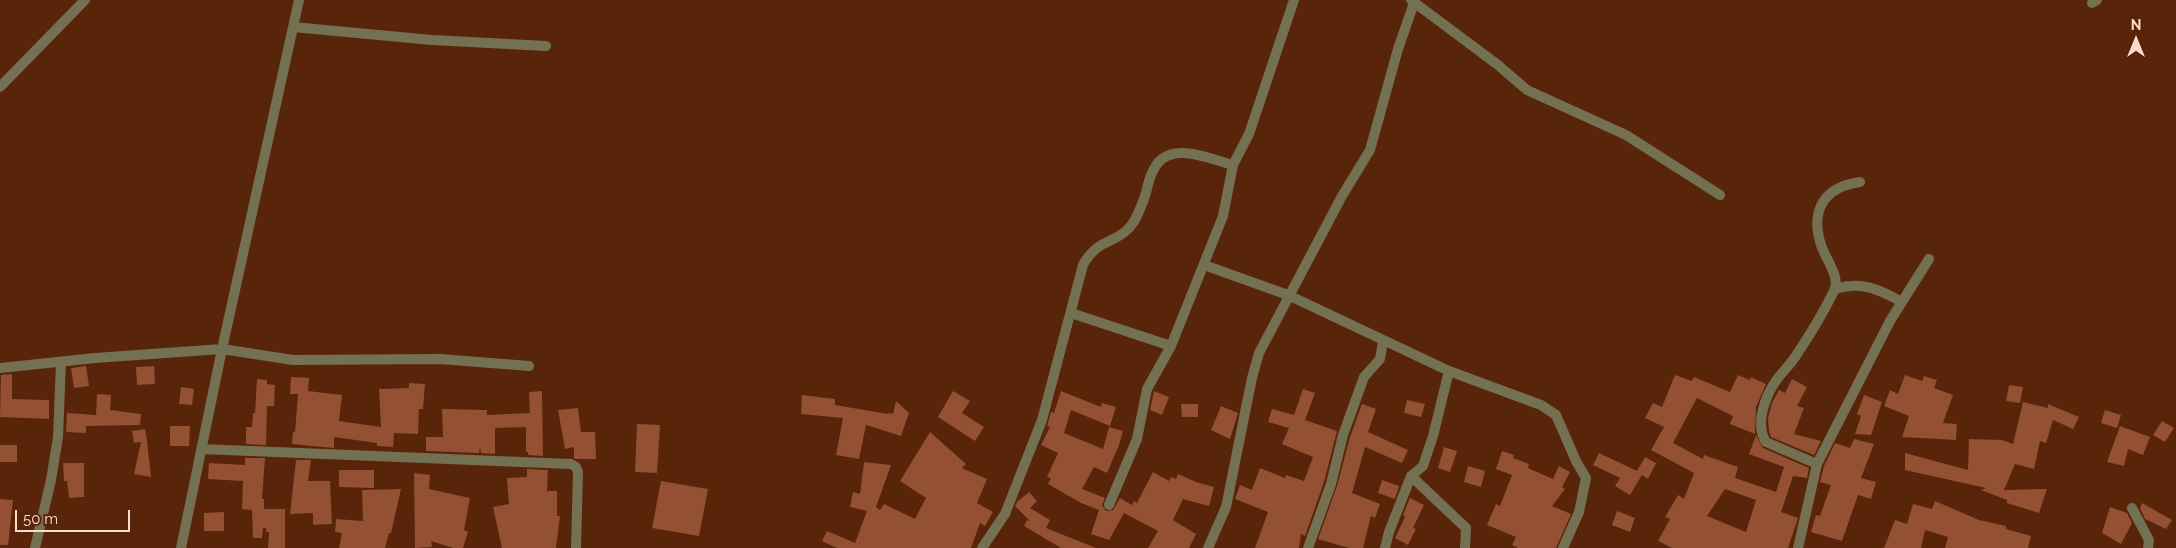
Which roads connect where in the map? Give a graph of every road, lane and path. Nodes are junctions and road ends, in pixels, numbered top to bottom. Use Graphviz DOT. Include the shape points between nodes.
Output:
graph roads {
  1 [pos="85,0"];
  2 [pos="299,0"];
  3 [pos="1294,0"];
  4 [pos="1414,1"];
  5 [pos="293,27"];
  6 [pos="546,46"];
  7 [pos="0,87"];
  8 [pos="1233,165"];
  9 [pos="1860,182"];
  10 [pos="1720,195"];
  11 [pos="1929,259"];
  12 [pos="1204,265"];
  13 [pos="1835,289"];
  14 [pos="1288,296"];
  15 [pos="1902,302"];
  16 [pos="1071,314"];
  17 [pos="1384,340"];
  18 [pos="1171,346"];
  19 [pos="222,349"];
  20 [pos="61,362"];
  21 [pos="529,366"];
  22 [pos="0,368"];
  23 [pos="1449,371"];
  24 [pos="202,449"];
  25 [pos="1817,464"];
  26 [pos="1411,476"];
  27 [pos="1109,506"];
  28 [pos="2132,508"];
  29 [pos="35,548"];
  30 [pos="181,548"];
  31 [pos="576,548"];
  32 [pos="982,548"];
  33 [pos="1208,548"];
  34 [pos="1308,548"];
  35 [pos="1385,548"];
  36 [pos="1465,548"];
  37 [pos="1563,548"];
  38 [pos="1798,548"];
  39 [pos="2148,548"];
  1 -- 7 [label="street"];
  2 -- 5 [label="street"];
  3 -- 8 [label="street" via="1249,134"];
  4 -- 10 [label="street" via="1527,90 1626,135"];
  4 -- 14 [label="street" via="1370,150"];
  5 -- 6 [label="street" via="432,40"];
  5 -- 19 [label="street"];
  8 -- 12 [label="street" via="1223,216"];
  8 -- 16 [label="street" via="1179,153 1157,164 1135,222 1119,236 1097,247 1083,264"];
  9 -- 13 [label="street" via="1829,192 1820,208 1819,236 1834,274"];
  11 -- 15 [label="street"];
  12 -- 14 [label="street"];
  12 -- 18 [label="street"];
  13 -- 15 [label="street" via="1853,285 1873,287"];
  13 -- 25 [label="street" via="1798,353 1773,387 1765,403 1761,425 1761,435 1766,442"];
  14 -- 17 [label="street"];
  14 -- 33 [label="street" via="1259,354 1226,507"];
  15 -- 25 [label="street"];
  16 -- 18 [label="street"];
  16 -- 32 [label="street" via="1042,420 1005,514"];
  17 -- 23 [label="street"];
  17 -- 34 [label="street" via="1380,359 1364,377"];
  18 -- 27 [label="street" via="1147,389 1137,439"];
  19 -- 20 [label="street"];
  19 -- 21 [label="street" via="293,360 440,359"];
  19 -- 24 [label="street"];
  20 -- 22 [label="street"];
  20 -- 29 [label="street" via="58,437"];
  23 -- 26 [label="street" via="1423,466"];
  23 -- 37 [label="street" via="1541,405 1556,415 1586,478 1579,512"];
  24 -- 30 [label="street"];
  24 -- 31 [label="street" via="571,464 578,472"];
  25 -- 38 [label="street"];
  26 -- 35 [label="street"];
  26 -- 36 [label="street" via="1466,528"];
  28 -- 39 [label="street" via="2149,540"];
}
